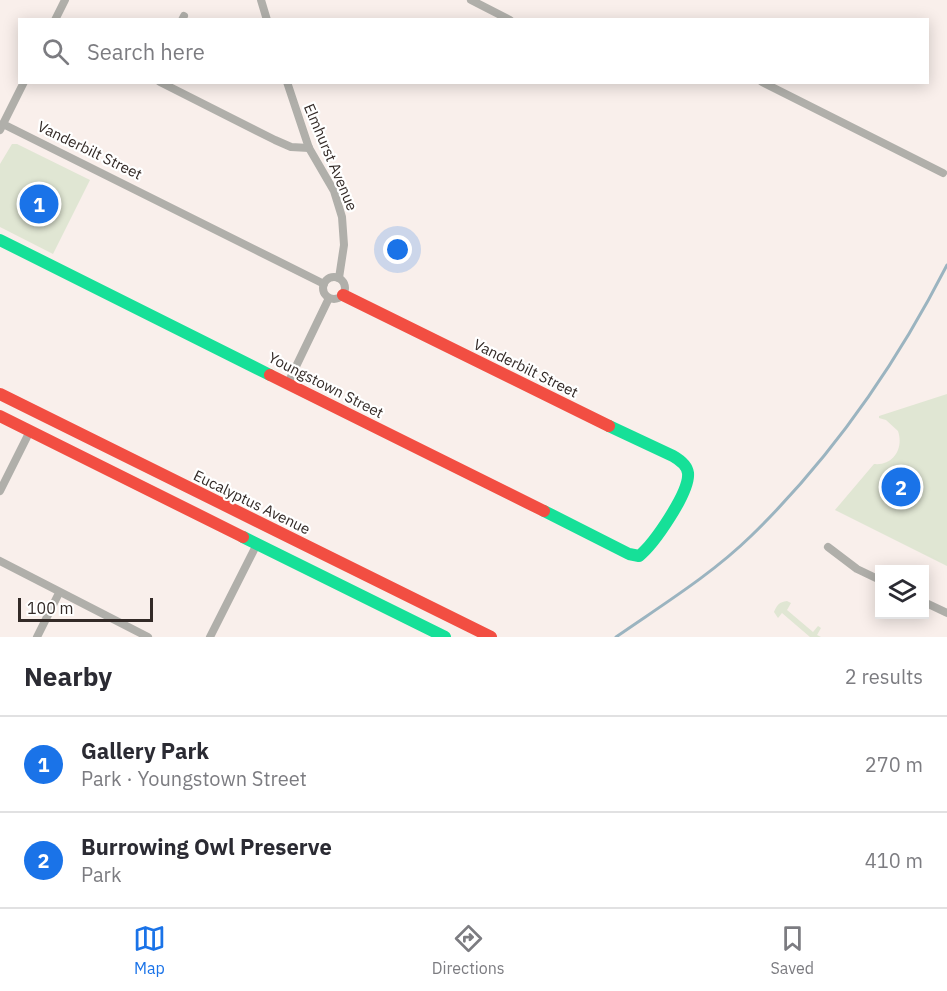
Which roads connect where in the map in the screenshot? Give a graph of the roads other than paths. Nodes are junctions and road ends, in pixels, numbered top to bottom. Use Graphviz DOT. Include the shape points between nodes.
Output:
graph roads {
  1 [pos="65,0"];
  2 [pos="261,0"];
  3 [pos="471,0"];
  4 [pos="56,18"];
  5 [pos="266,18"];
  6 [pos="506,18"];
  7 [pos="23,84"];
  8 [pos="164,84"];
  9 [pos="288,84"];
  10 [pos="766,84"];
  11 [pos="1,127"];
  12 [pos="309,148"];
  13 [pos="943,173"];
  14 [pos="0,240"];
  15 [pos="339,278"];
  16 [pos="324,284"];
  17 [pos="344,295"];
  18 [pos="329,298"];
  19 [pos="288,383"];
  20 [pos="0,394"];
  21 [pos="0,416"];
  22 [pos="30,431"];
  23 [pos="0,491"];
  24 [pos="257,544"];
  25 [pos="828,547"];
  26 [pos="639,556"];
  27 [pos="0,561"];
  28 [pos="875,578"];
  29 [pos="59,592"];
  30 [pos="929,604"];
  31 [pos="947,613"];
  32 [pos="37,637"];
  33 [pos="148,637"];
  34 [pos="210,637"];
  35 [pos="445,637"];
  36 [pos="491,637"];
  1 -- 4 [label="street"];
  2 -- 5 [label="street"];
  3 -- 6 [label="street"];
  7 -- 11 [label="street"];
  8 -- 12 [label="street" via="275,140 299,149"];
  9 -- 12 [label="street, Elmhurst Avenue"];
  10 -- 13 [label="street"];
  11 -- 16 [label="street, Vanderbilt Street"];
  12 -- 15 [label="street, Elmhurst Avenue" via="334,191 342,217 344,245"];
  14 -- 19 [label="street, Youngstown Street"];
  15 -- 16 [label="street" via="330,278"];
  15 -- 17 [label="street" via="345,286"];
  16 -- 18 [label="street" via="324,293"];
  17 -- 18 [label="street"];
  17 -- 26 [label="street, Vanderbilt Street" via="684,463 689,475 684,492 655,541"];
  18 -- 19 [label="street"];
  19 -- 26 [label="street, Youngstown Street" via="618,549"];
  20 -- 36 [label="street, Eucalyptus Avenue"];
  21 -- 22 [label="street"];
  22 -- 23 [label="street"];
  22 -- 24 [label="street"];
  24 -- 34 [label="street"];
  24 -- 35 [label="street"];
  25 -- 28 [label="street"];
  27 -- 29 [label="street"];
  29 -- 32 [label="street"];
  29 -- 33 [label="street"];
  30 -- 31 [label="street"];
}
